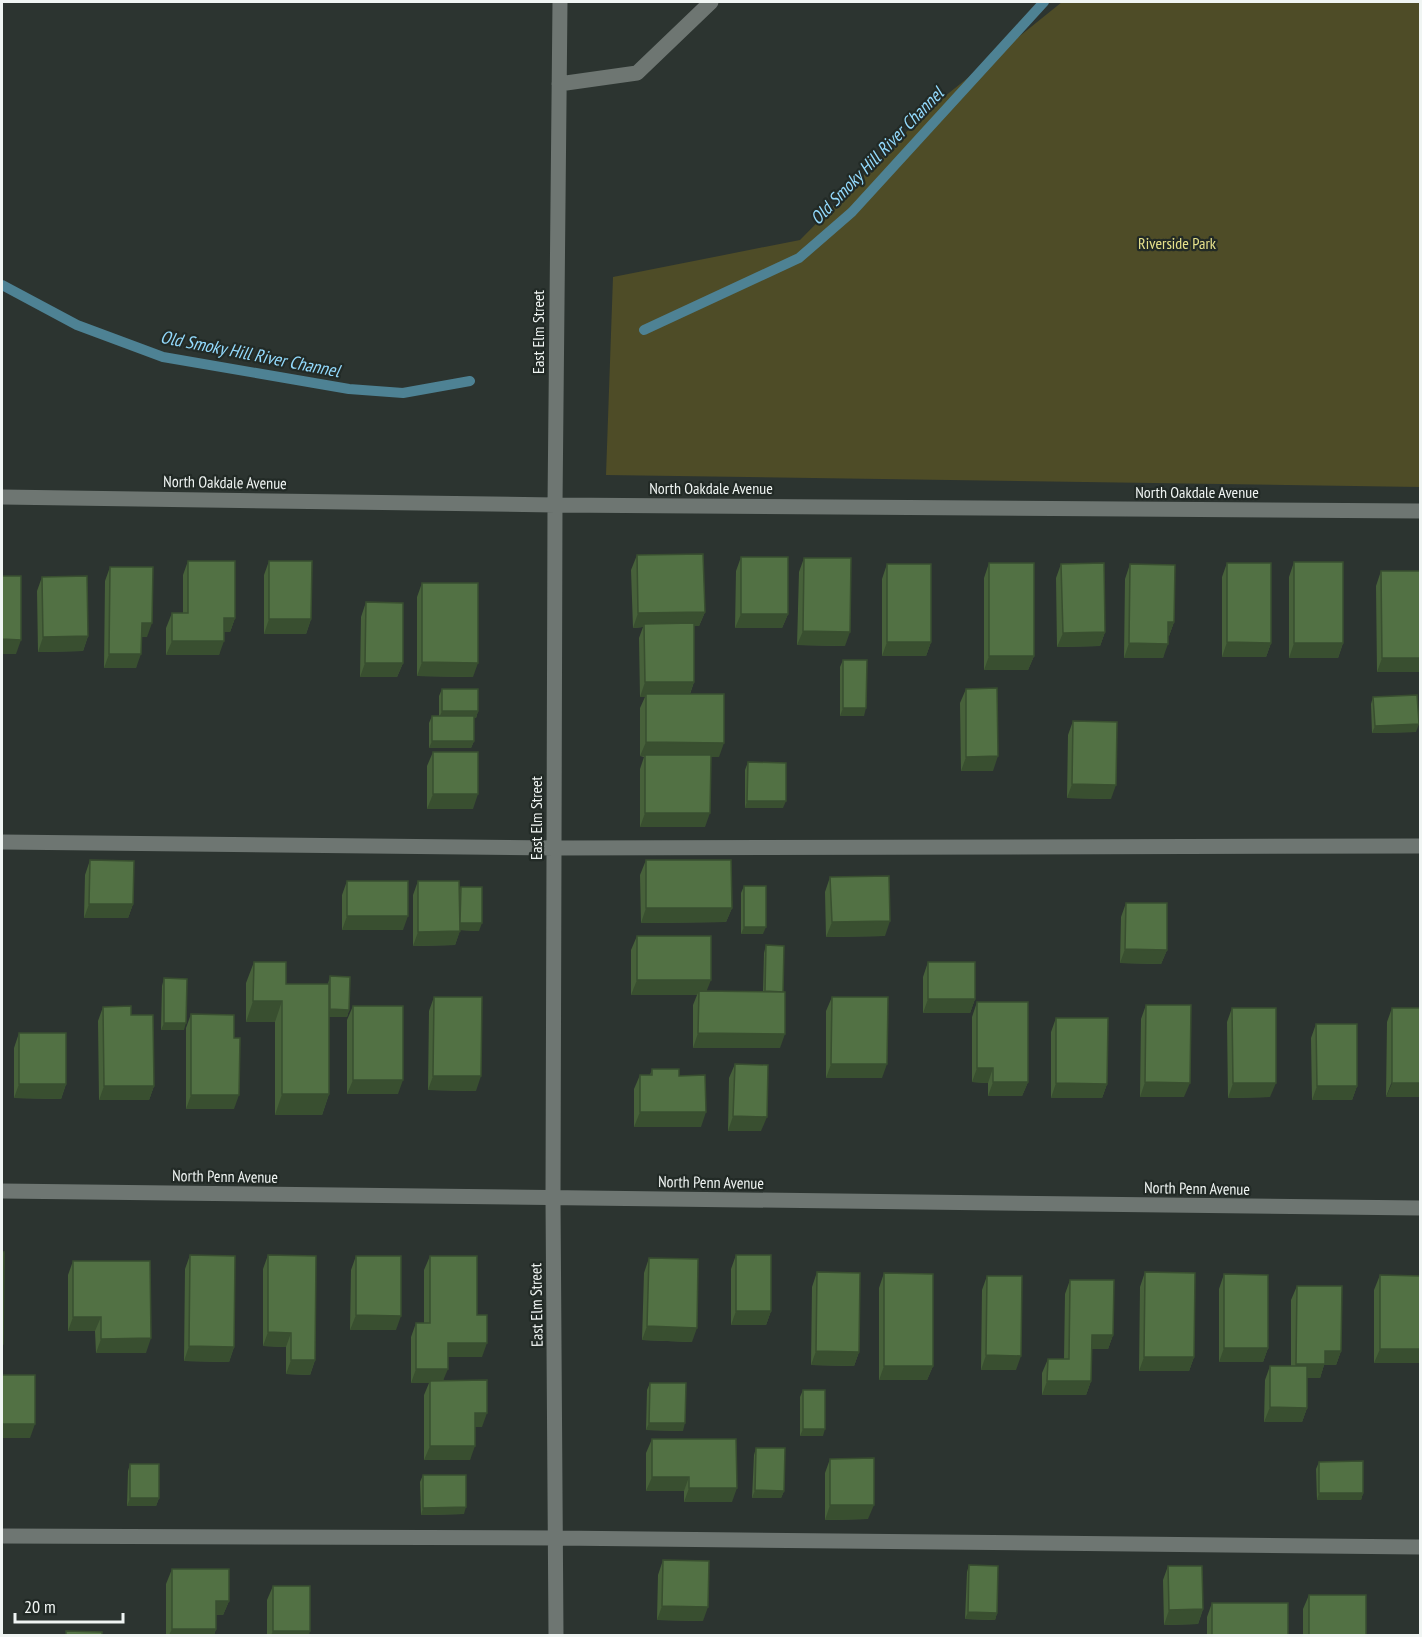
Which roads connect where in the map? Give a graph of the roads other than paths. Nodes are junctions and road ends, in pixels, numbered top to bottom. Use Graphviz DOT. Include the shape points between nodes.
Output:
graph roads {
  1 [pos="560,2"];
  2 [pos="711,2"];
  3 [pos="559,84"];
  4 [pos="2,496"];
  5 [pos="555,505"];
  6 [pos="1420,512"];
  7 [pos="2,842"];
  8 [pos="1420,846"];
  9 [pos="554,848"];
  10 [pos="2,1191"];
  11 [pos="553,1199"];
  12 [pos="1420,1208"];
  13 [pos="2,1536"];
  14 [pos="556,1538"];
  15 [pos="1420,1547"];
  16 [pos="556,1635"];
  1 -- 3 [label="street, East Elm Street"];
  2 -- 3 [label="street" via="637,73"];
  3 -- 5 [label="street, East Elm Street"];
  4 -- 5 [label="street, North Oakdale Avenue"];
  5 -- 6 [label="street, North Oakdale Avenue"];
  5 -- 9 [label="street, East Elm Street"];
  7 -- 9 [label="street"];
  8 -- 9 [label="street"];
  9 -- 11 [label="street, East Elm Street"];
  10 -- 11 [label="street, North Penn Avenue"];
  11 -- 12 [label="street, North Penn Avenue"];
  11 -- 14 [label="street, East Elm Street"];
  13 -- 14 [label="street"];
  14 -- 15 [label="street"];
  14 -- 16 [label="street, East Elm Street"];
}
